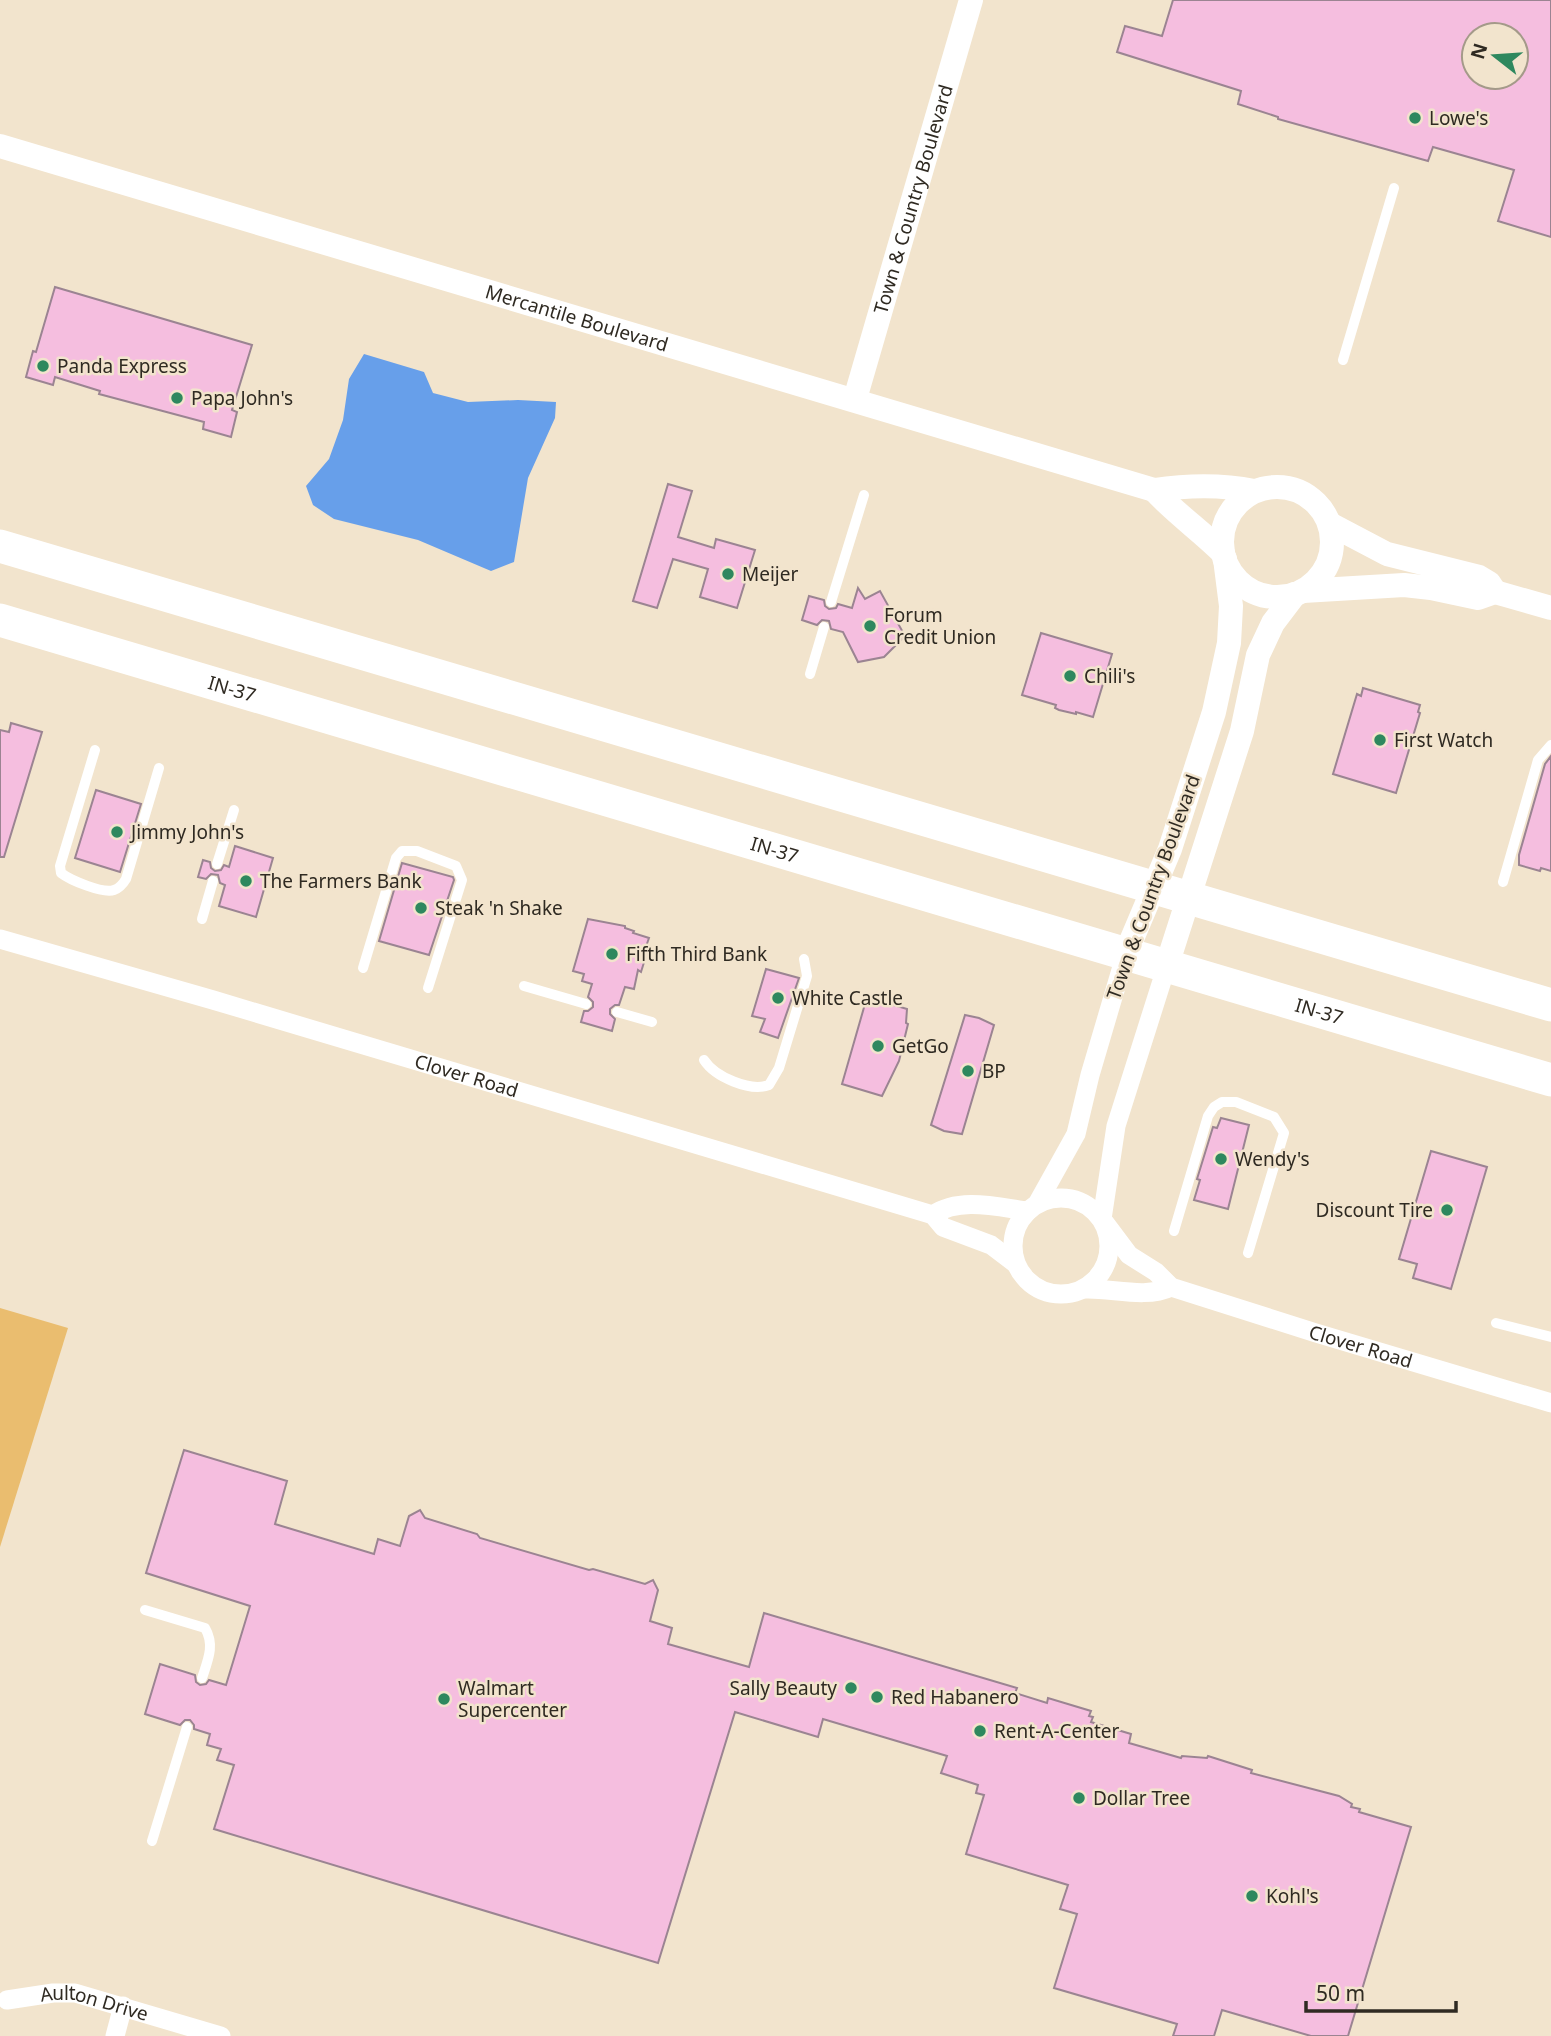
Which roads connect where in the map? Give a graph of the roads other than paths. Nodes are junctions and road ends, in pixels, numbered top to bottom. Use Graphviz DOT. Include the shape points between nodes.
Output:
graph roads {
  1 [pos="971,0"];
  2 [pos="0,146"];
  3 [pos="1394,188"];
  4 [pos="1343,360"];
  5 [pos="855,399"];
  6 [pos="1154,490"];
  7 [pos="1254,492"];
  8 [pos="864,495"];
  9 [pos="1330,524"];
  10 [pos="0,546"];
  11 [pos="1224,556"];
  12 [pos="1299,592"];
  13 [pos="1495,592"];
  14 [pos="831,602"];
  15 [pos="1551,608"];
  16 [pos="0,620"];
  17 [pos="824,627"];
  18 [pos="810,674"];
  19 [pos="1551,745"];
  20 [pos="95,750"];
  21 [pos="159,768"];
  22 [pos="234,810"];
  23 [pos="217,863"];
  24 [pos="213,881"];
  25 [pos="1503,882"];
  26 [pos="1154,887"];
  27 [pos="1189,897"];
  28 [pos="202,919"];
  29 [pos="0,939"];
  30 [pos="1126,953"];
  31 [pos="804,959"];
  32 [pos="1167,965"];
  33 [pos="363,968"];
  34 [pos="524,986"];
  35 [pos="428,988"];
  36 [pos="586,1004"];
  37 [pos="1551,1006"];
  38 [pos="617,1012"];
  39 [pos="652,1022"];
  40 [pos="704,1060"];
  41 [pos="1551,1080"];
  42 [pos="1032,1208"];
  43 [pos="933,1215"];
  44 [pos="1103,1221"];
  45 [pos="1174,1231"];
  46 [pos="1248,1253"];
  47 [pos="1016,1264"];
  48 [pos="1171,1287"];
  49 [pos="1085,1289"];
  50 [pos="1496,1322"];
  51 [pos="1551,1337"];
  52 [pos="1551,1403"];
  53 [pos="145,1610"];
  54 [pos="202,1678"];
  55 [pos="187,1727"];
  56 [pos="152,1841"];
  57 [pos="7,2000"];
  58 [pos="123,2006"];
  59 [pos="115,2036"];
  60 [pos="221,2036"];
  1 -- 5 [label="street, Town & Country Boulevard"];
  2 -- 5 [label="street, Mercantile Boulevard"];
  3 -- 4 [label="lane"];
  5 -- 6 [label="street, Mercantile Boulevard"];
  6 -- 7 [label="street, Mercantile Boulevard" via="1224,485"];
  6 -- 11 [label="street, Mercantile Boulevard"];
  7 -- 9 [label="street" via="1282,486 1301,491 1316,502"];
  7 -- 11 [label="street" via="1228,517 1222,535"];
  8 -- 14 [label="lane"];
  9 -- 12 [label="street" via="1332,551 1326,567"];
  9 -- 13 [label="street" via="1387,554 1479,577"];
  10 -- 26 [label="highway"];
  11 -- 12 [label="street" via="1232,574 1257,593 1272,597"];
  11 -- 26 [label="street, Town & Country Boulevard" via="1231,606 1223,675"];
  12 -- 13 [label="street" via="1383,585 1431,588 1478,598"];
  12 -- 27 [label="street, Town & Country Boulevard" via="1273,623 1258,655 1242,732"];
  13 -- 15 [label="street"];
  16 -- 30 [label="highway, IN-37"];
  17 -- 18 [label="lane"];
  19 -- 25 [label="lane" via="1538,760"];
  20 -- 21 [label="lane" via="60,866 68,878 97,888 113,891 126,879"];
  22 -- 23 [label="lane"];
  24 -- 28 [label="lane"];
  26 -- 27 [label="highway"];
  26 -- 30 [label="street, Town & Country Boulevard"];
  27 -- 32 [label="street, Town & Country Boulevard"];
  27 -- 37 [label="highway"];
  29 -- 43 [label="street, Clover Road"];
  30 -- 32 [label="highway, IN-37"];
  30 -- 42 [label="street, Town & Country Boulevard" via="1076,1134"];
  31 -- 40 [label="lane" via="807,976 779,1068 769,1085 758,1087 718,1075"];
  32 -- 41 [label="highway, IN-37"];
  32 -- 44 [label="street, Town & Country Boulevard" via="1116,1126"];
  33 -- 35 [label="lane" via="396,858 402,851 417,851 456,866 462,880"];
  34 -- 36 [label="lane"];
  38 -- 39 [label="lane"];
  42 -- 43 [label="street" via="958,1205"];
  42 -- 44 [label="street" via="1050,1199 1072,1199 1092,1208"];
  42 -- 47 [label="street" via="1015,1230"];
  43 -- 47 [label="street, Clover Road" via="943,1227 991,1245"];
  44 -- 48 [label="street, Clover Road" via="1129,1255"];
  44 -- 49 [label="street" via="1110,1253 1097,1280"];
  45 -- 46 [label="lane" via="1209,1116 1222,1102 1236,1101 1274,1117 1284,1133"];
  47 -- 49 [label="street" via="1030,1283 1051,1294"];
  48 -- 49 [label="street, Clover Road" via="1158,1293"];
  48 -- 52 [label="street, Clover Road"];
  50 -- 51 [label="lane"];
  53 -- 54 [label="lane" via="205,1628 212,1646"];
  55 -- 56 [label="lane"];
  57 -- 58 [label="street, Aulton Drive" via="75,1993"];
  58 -- 59 [label="street"];
  58 -- 60 [label="street, Aulton Drive"];
}
